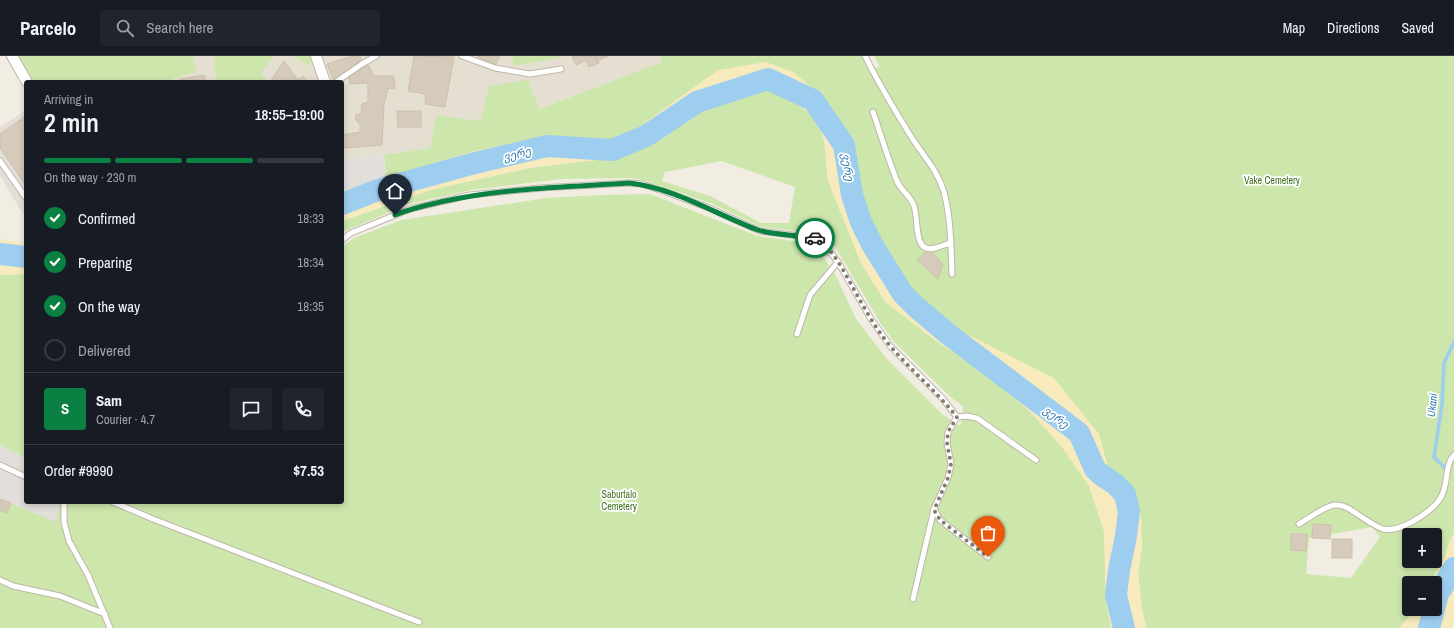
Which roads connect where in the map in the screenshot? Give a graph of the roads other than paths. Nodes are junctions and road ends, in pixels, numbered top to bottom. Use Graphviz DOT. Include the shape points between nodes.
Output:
graph roads {
  1 [pos="12,56"];
  2 [pos="316,56"];
  3 [pos="376,56"];
  4 [pos="462,56"];
  5 [pos="864,56"];
  6 [pos="561,69"];
  7 [pos="26,80"];
  8 [pos="324,80"];
  9 [pos="339,80"];
  10 [pos="873,112"];
  11 [pos="0,162"];
  12 [pos="24,195"];
  13 [pos="344,238"];
  14 [pos="950,243"];
  15 [pos="838,262"];
  16 [pos="952,274"];
  17 [pos="798,334"];
  18 [pos="957,417"];
  19 [pos="1454,455"];
  20 [pos="1036,460"];
  21 [pos="0,466"];
  22 [pos="24,476"];
  23 [pos="64,504"];
  24 [pos="118,504"];
  25 [pos="934,510"];
  26 [pos="1299,524"];
  27 [pos="988,557"];
  28 [pos="0,580"];
  29 [pos="913,599"];
  30 [pos="105,614"];
  31 [pos="419,622"];
  32 [pos="110,628"];
  1 -- 7 [label="street"];
  2 -- 8 [label="street"];
  3 -- 9 [label="lane"];
  4 -- 6 [label="lane" via="494,68 530,74"];
  5 -- 14 [label="lane" via="889,102 934,169 944,192 950,224"];
  10 -- 14 [label="lane" via="898,183 914,206 919,239 923,246 934,249"];
  11 -- 12 [label="lane"];
  13 -- 15 [label="lane" via="351,233 410,209 470,196 540,188 629,183 642,184 666,192 760,231 816,238"];
  14 -- 16 [label="lane"];
  15 -- 17 [label="lane" via="810,295"];
  15 -- 18 [label="lane" via="871,319 891,347"];
  18 -- 20 [label="lane" via="977,418"];
  18 -- 25 [label="lane" via="948,432 947,443 951,464 948,478"];
  19 -- 26 [label="lane" via="1448,465 1445,490 1440,499 1406,525 1384,529 1347,507 1334,505"];
  21 -- 22 [label="lane"];
  23 -- 30 [label="lane" via="64,522 69,541 88,575"];
  24 -- 31 [label="lane"];
  25 -- 27 [label="lane" via="940,520"];
  25 -- 29 [label="lane"];
  28 -- 30 [label="lane" via="13,586 60,596"];
  30 -- 32 [label="lane"];
}
